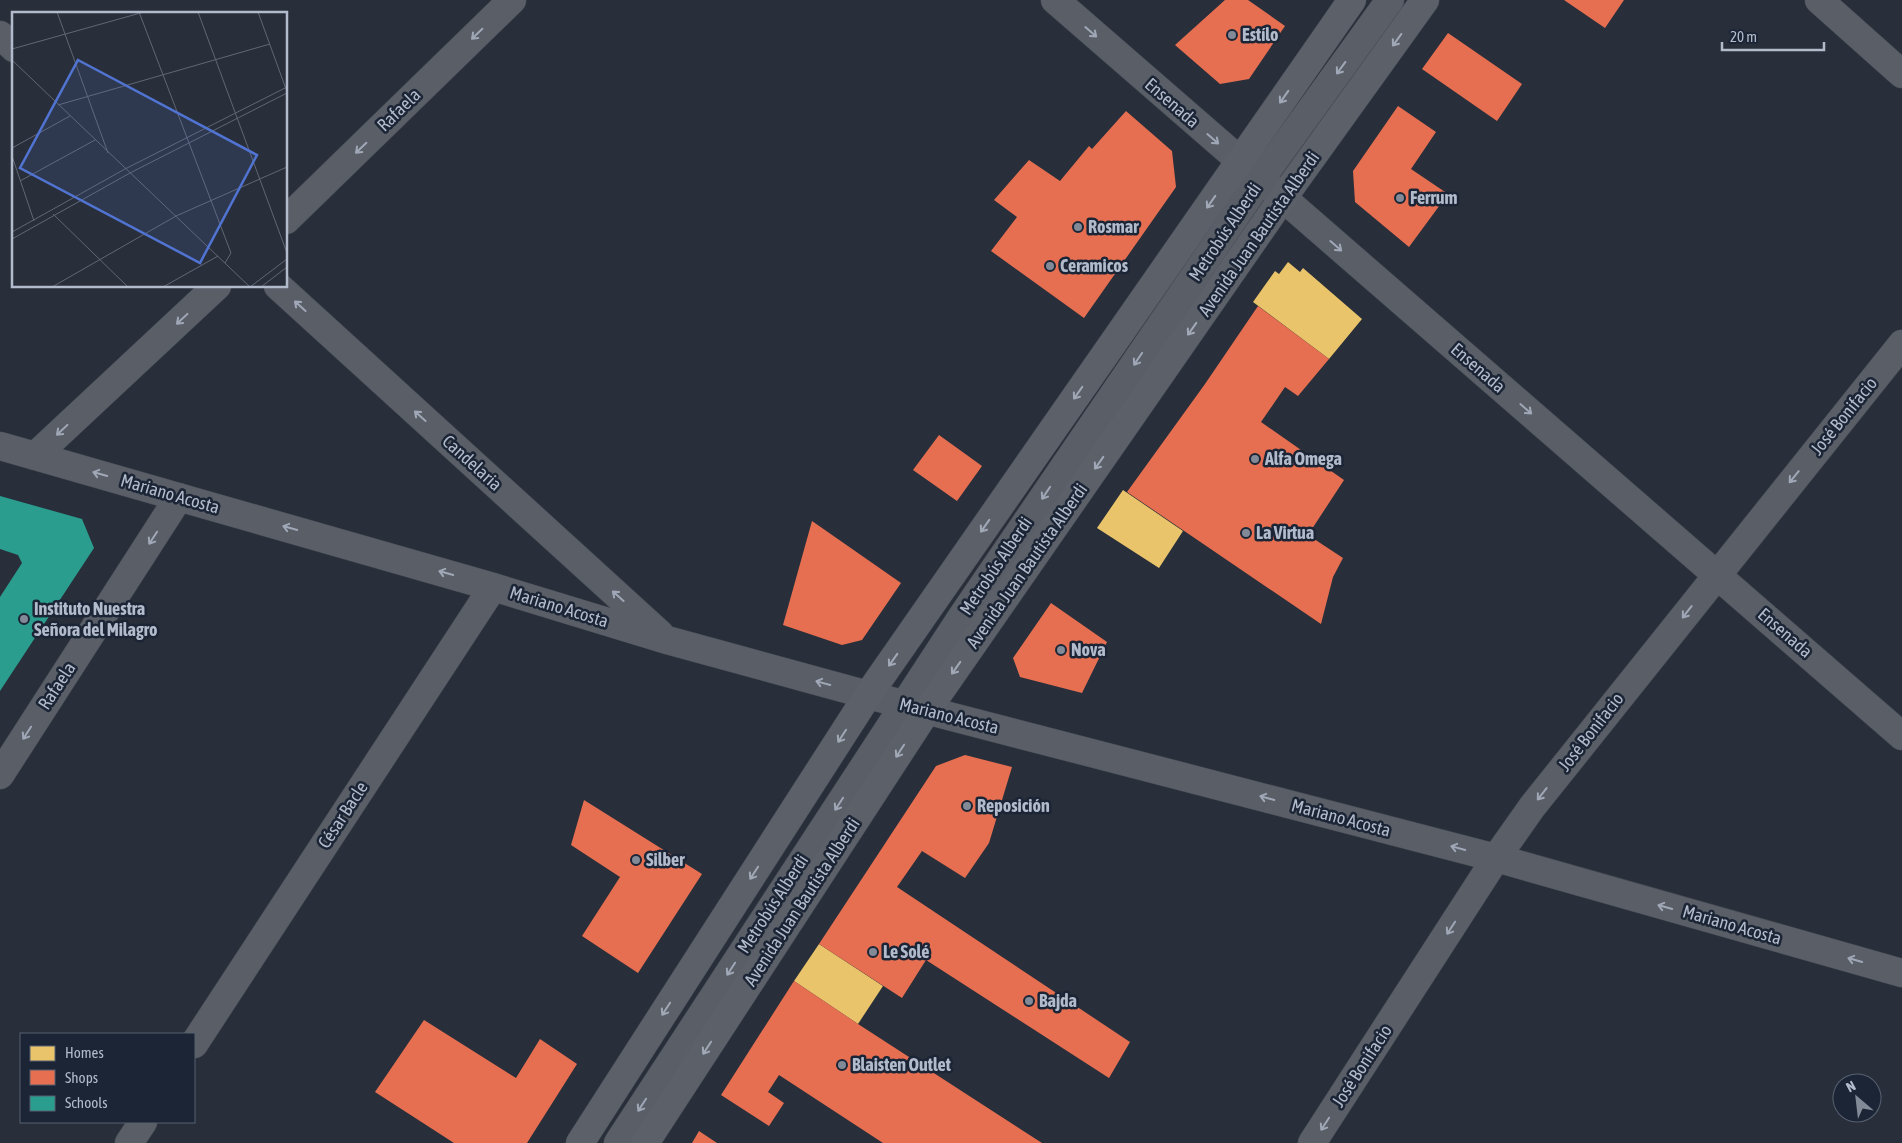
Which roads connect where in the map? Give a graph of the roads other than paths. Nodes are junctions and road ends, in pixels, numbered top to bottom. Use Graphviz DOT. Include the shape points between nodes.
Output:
graph roads {
  1 [pos="512,0"];
  2 [pos="1055,0"];
  3 [pos="1352,0"];
  4 [pos="1390,0"];
  5 [pos="1426,0"];
  6 [pos="1819,0"];
  7 [pos="0,35"];
  8 [pos="12,46"];
  9 [pos="1902,74"];
  10 [pos="1238,162"];
  11 [pos="1260,180"];
  12 [pos="1282,199"];
  13 [pos="288,218"];
  14 [pos="215,288"];
  15 [pos="280,288"];
  16 [pos="1902,344"];
  17 [pos="0,446"];
  18 [pos="35,456"];
  19 [pos="179,497"];
  20 [pos="1717,574"];
  21 [pos="493,586"];
  22 [pos="667,640"];
  23 [pos="868,695"];
  24 [pos="915,707"];
  25 [pos="1902,736"];
  26 [pos="0,775"];
  27 [pos="1496,858"];
  28 [pos="1902,973"];
  29 [pos="195,1042"];
  30 [pos="142,1123"];
  31 [pos="129,1143"];
  32 [pos="580,1143"];
  33 [pos="618,1143"];
  34 [pos="645,1143"];
  35 [pos="1312,1143"];
  1 -- 13 [label="street, Rafaela, one-way"];
  2 -- 10 [label="street, Ensenada, one-way"];
  3 -- 10 [label="main road, one-way"];
  4 -- 11 [label="street, Metrobús Alberdi, one-way"];
  5 -- 12 [label="main road, Avenida Juan Bautista Alberdi, one-way"];
  6 -- 9 [label="street"];
  7 -- 8 [label="street"];
  10 -- 11 [label="street, Ensenada"];
  10 -- 23 [label="main road, one-way"];
  11 -- 12 [label="street, Ensenada"];
  11 -- 24 [label="street, Metrobús Alberdi, one-way"];
  12 -- 20 [label="street, Ensenada, one-way"];
  12 -- 24 [label="main road, Avenida Juan Bautista Alberdi, one-way"];
  14 -- 18 [label="street, one-way"];
  22 -- 15 [label="street, Candelaria, one-way"];
  16 -- 20 [label="street, José Bonifacio, one-way"];
  17 -- 18 [label="street, Mariano Acosta"];
  19 -- 18 [label="street, Mariano Acosta, one-way"];
  21 -- 19 [label="street, Mariano Acosta, one-way"];
  19 -- 26 [label="street, Rafaela, one-way"];
  20 -- 25 [label="street, Ensenada"];
  20 -- 27 [label="street, José Bonifacio, one-way" via="1532,807"];
  21 -- 22 [label="street, Mariano Acosta"];
  21 -- 29 [label="street, César Bacle"];
  23 -- 22 [label="street, Mariano Acosta, one-way"];
  23 -- 24 [label="street, Mariano Acosta"];
  23 -- 32 [label="main road, one-way"];
  27 -- 24 [label="street, Mariano Acosta, one-way"];
  24 -- 33 [label="street, Metrobús Alberdi, one-way"];
  24 -- 34 [label="main road, Avenida Juan Bautista Alberdi, one-way"];
  28 -- 27 [label="street, Mariano Acosta, one-way"];
  27 -- 35 [label="street, José Bonifacio, one-way"];
  30 -- 31 [label="street"];
}
